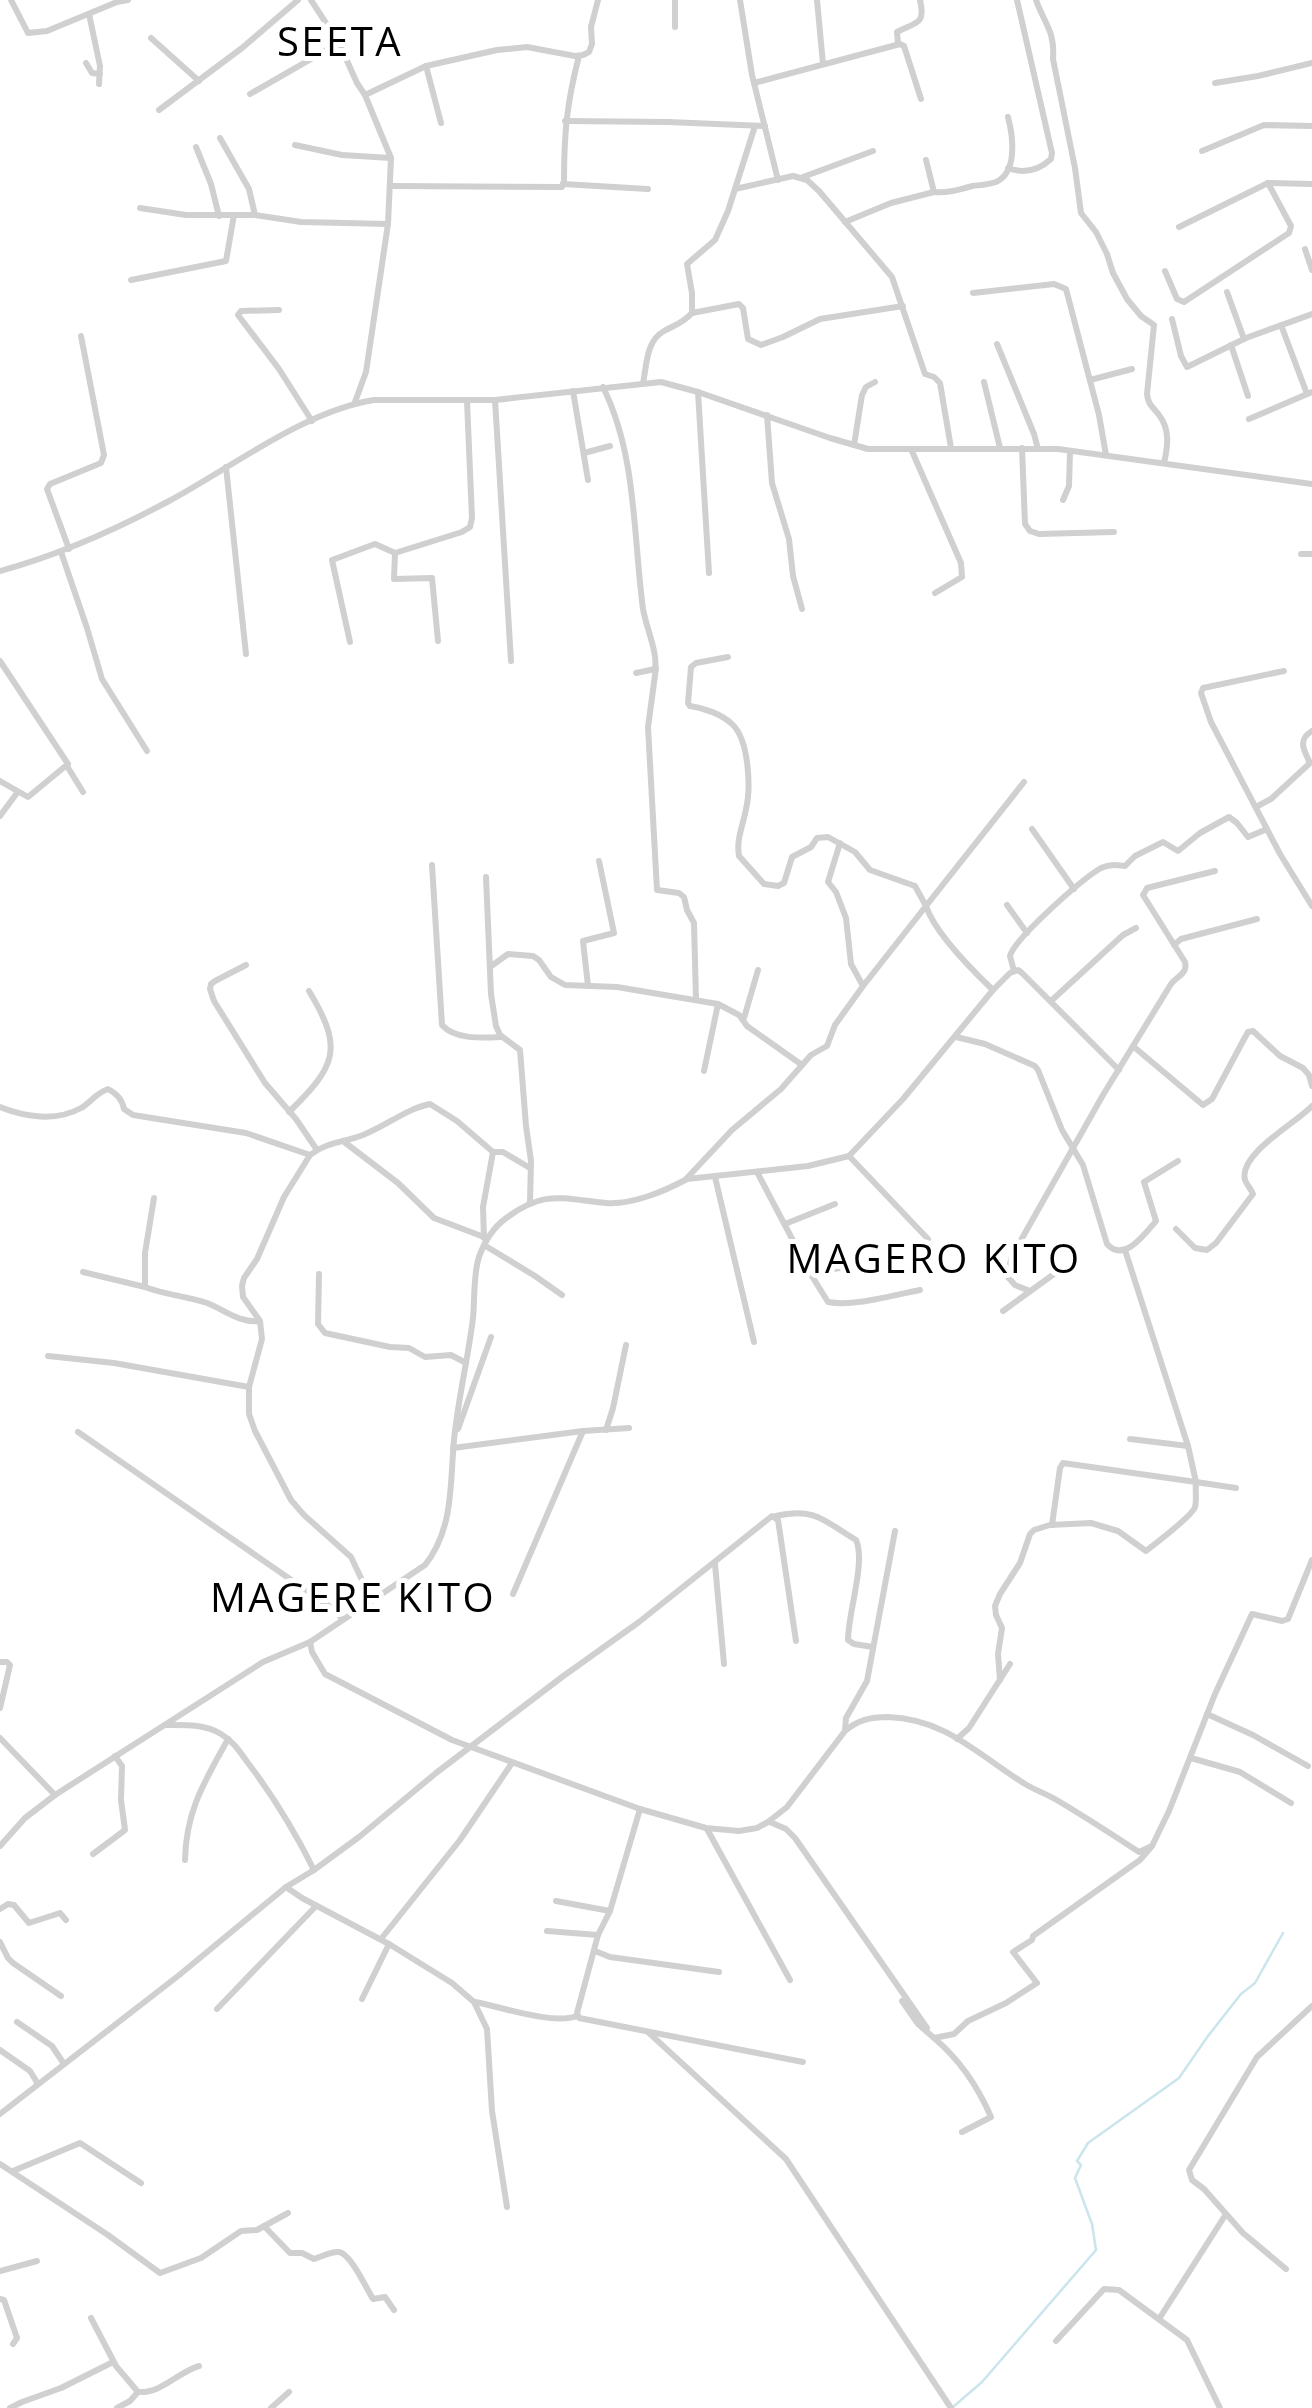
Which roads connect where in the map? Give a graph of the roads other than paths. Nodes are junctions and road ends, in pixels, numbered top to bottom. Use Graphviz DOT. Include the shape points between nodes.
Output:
graph roads {
  1 [pos="12,0"];
  2 [pos="128,0"];
  3 [pos="298,0"];
  4 [pos="312,0"];
  5 [pos="598,0"];
  6 [pos="676,0"];
  7 [pos="740,0"];
  8 [pos="817,0"];
  9 [pos="920,0"];
  10 [pos="1017,0"];
  11 [pos="1036,0"];
  12 [pos="89,14"];
  13 [pos="675,27"];
  14 [pos="151,38"];
  15 [pos="339,43"];
  16 [pos="898,44"];
  17 [pos="579,56"];
  18 [pos="1312,62"];
  19 [pos="86,63"];
  20 [pos="822,64"];
  21 [pos="426,66"];
  22 [pos="100,74"];
  23 [pos="199,81"];
  24 [pos="754,83"];
  25 [pos="1216,83"];
  26 [pos="99,84"];
  27 [pos="250,94"];
  28 [pos="366,95"];
  29 [pos="921,99"];
  30 [pos="159,110"];
  31 [pos="1008,117"];
  32 [pos="565,121"];
  33 [pos="441,123"];
  34 [pos="755,126"];
  35 [pos="765,126"];
  36 [pos="1312,126"];
  37 [pos="220,138"];
  38 [pos="295,145"];
  39 [pos="196,147"];
  40 [pos="874,151"];
  41 [pos="1202,151"];
  42 [pos="391,158"];
  43 [pos="926,160"];
  44 [pos="1008,168"];
  45 [pos="802,178"];
  46 [pos="778,180"];
  47 [pos="1268,183"];
  48 [pos="563,184"];
  49 [pos="1312,184"];
  50 [pos="391,186"];
  51 [pos="648,189"];
  52 [pos="735,189"];
  53 [pos="934,192"];
  54 [pos="140,208"];
  55 [pos="255,215"];
  56 [pos="219,216"];
  57 [pos="234,216"];
  58 [pos="845,222"];
  59 [pos="388,224"];
  60 [pos="1179,226"];
  61 [pos="1305,249"];
  62 [pos="1312,270"];
  63 [pos="1165,271"];
  64 [pos="131,280"];
  65 [pos="1226,292"];
  66 [pos="973,293"];
  67 [pos="904,306"];
  68 [pos="280,310"];
  69 [pos="692,313"];
  70 [pos="1312,314"];
  71 [pos="1172,319"];
  72 [pos="1281,325"];
  73 [pos="81,336"];
  74 [pos="1244,339"];
  75 [pos="997,344"];
  76 [pos="1231,345"];
  77 [pos="1132,369"];
  78 [pos="1090,380"];
  79 [pos="876,382"];
  80 [pos="984,382"];
  81 [pos="643,383"];
  82 [pos="603,387"];
  83 [pos="573,391"];
  84 [pos="698,392"];
  85 [pos="1310,393"];
  86 [pos="1248,396"];
  87 [pos="495,400"];
  88 [pos="467,401"];
  89 [pos="354,403"];
  90 [pos="767,415"];
  91 [pos="1249,419"];
  92 [pos="312,421"];
  93 [pos="854,445"];
  94 [pos="610,446"];
  95 [pos="951,448"];
  96 [pos="1000,448"];
  97 [pos="1022,448"];
  98 [pos="1038,448"];
  99 [pos="911,449"];
  100 [pos="1070,451"];
  101 [pos="584,453"];
  102 [pos="1106,455"];
  103 [pos="1164,462"];
  104 [pos="226,467"];
  105 [pos="588,480"];
  106 [pos="1312,484"];
  107 [pos="1063,500"];
  108 [pos="1114,532"];
  109 [pos="65,551"];
  110 [pos="395,552"];
  111 [pos="1301,554"];
  112 [pos="1312,554"];
  113 [pos="0,571"];
  114 [pos="709,573"];
  115 [pos="935,593"];
  116 [pos="802,610"];
  117 [pos="350,642"];
  118 [pos="438,642"];
  119 [pos="246,654"];
  120 [pos="728,657"];
  121 [pos="0,661"];
  122 [pos="512,661"];
  123 [pos="656,668"];
  124 [pos="1284,671"];
  125 [pos="636,673"];
  126 [pos="1312,731"];
  127 [pos="147,751"];
  128 [pos="66,766"];
  129 [pos="0,781"];
  130 [pos="1024,782"];
  131 [pos="17,792"];
  132 [pos="84,792"];
  133 [pos="1256,807"];
  134 [pos="0,816"];
  135 [pos="1032,829"];
  136 [pos="1267,829"];
  137 [pos="840,843"];
  138 [pos="600,861"];
  139 [pos="432,864"];
  140 [pos="1215,871"];
  141 [pos="486,877"];
  142 [pos="1074,889"];
  143 [pos="1007,905"];
  144 [pos="926,906"];
  145 [pos="1312,906"];
  146 [pos="1257,919"];
  147 [pos="1136,928"];
  148 [pos="1026,933"];
  149 [pos="1174,945"];
  150 [pos="490,950"];
  151 [pos="508,954"];
  152 [pos="246,965"];
  153 [pos="490,967"];
  154 [pos="758,970"];
  155 [pos="1014,970"];
  156 [pos="588,986"];
  157 [pos="862,986"];
  158 [pos="309,990"];
  159 [pos="993,990"];
  160 [pos="696,1000"];
  161 [pos="1051,1001"];
  162 [pos="718,1004"];
  163 [pos="744,1020"];
  164 [pos="503,1037"];
  165 [pos="956,1037"];
  166 [pos="1134,1047"];
  167 [pos="802,1065"];
  168 [pos="1119,1070"];
  169 [pos="704,1071"];
  170 [pos="1312,1086"];
  171 [pos="1312,1106"];
  172 [pos="0,1107"];
  173 [pos="290,1112"];
  174 [pos="343,1141"];
  175 [pos="1074,1147"];
  176 [pos="314,1152"];
  177 [pos="493,1152"];
  178 [pos="848,1156"];
  179 [pos="1178,1161"];
  180 [pos="530,1168"];
  181 [pos="757,1172"];
  182 [pos="715,1177"];
  183 [pos="687,1179"];
  184 [pos="154,1198"];
  185 [pos="530,1204"];
  186 [pos="835,1204"];
  187 [pos="785,1224"];
  188 [pos="1176,1229"];
  189 [pos="928,1240"];
  190 [pos="484,1241"];
  191 [pos="1124,1250"];
  192 [pos="888,1260"];
  193 [pos="83,1272"];
  194 [pos="319,1274"];
  195 [pos="810,1274"];
  196 [pos="1054,1274"];
  197 [pos="144,1286"];
  198 [pos="920,1290"];
  199 [pos="1030,1291"];
  200 [pos="562,1296"];
  201 [pos="1003,1312"];
  202 [pos="260,1321"];
  203 [pos="491,1337"];
  204 [pos="754,1342"];
  205 [pos="626,1345"];
  206 [pos="48,1356"];
  207 [pos="466,1363"];
  208 [pos="250,1387"];
  209 [pos="630,1428"];
  210 [pos="606,1430"];
  211 [pos="583,1431"];
  212 [pos="78,1432"];
  213 [pos="454,1434"];
  214 [pos="1130,1439"];
  215 [pos="1188,1446"];
  216 [pos="453,1448"];
  217 [pos="1196,1482"];
  218 [pos="1236,1488"];
  219 [pos="776,1516"];
  220 [pos="1052,1525"];
  221 [pos="895,1532"];
  222 [pos="1312,1560"];
  223 [pos="714,1563"];
  224 [pos="512,1594"];
  225 [pos="372,1599"];
  226 [pos="342,1618"];
  227 [pos="796,1641"];
  228 [pos="310,1642"];
  229 [pos="873,1647"];
  230 [pos="0,1662"];
  231 [pos="724,1664"];
  232 [pos="1010,1664"];
  233 [pos="1000,1680"];
  234 [pos="0,1708"];
  235 [pos="1207,1714"];
  236 [pos="166,1724"];
  237 [pos="845,1731"];
  238 [pos="0,1738"];
  239 [pos="228,1739"];
  240 [pos="957,1739"];
  241 [pos="473,1746"];
  242 [pos="116,1756"];
  243 [pos="1190,1758"];
  244 [pos="512,1763"];
  245 [pos="1308,1766"];
  246 [pos="55,1796"];
  247 [pos="1291,1803"];
  248 [pos="640,1809"];
  249 [pos="768,1822"];
  250 [pos="706,1828"];
  251 [pos="0,1846"];
  252 [pos="93,1854"];
  253 [pos="1140,1856"];
  254 [pos="185,1860"];
  255 [pos="314,1870"];
  256 [pos="286,1886"];
  257 [pos="556,1901"];
  258 [pos="316,1906"];
  259 [pos="0,1908"];
  260 [pos="610,1912"];
  261 [pos="66,1920"];
  262 [pos="547,1931"];
  263 [pos="598,1935"];
  264 [pos="0,1942"];
  265 [pos="385,1942"];
  266 [pos="595,1950"];
  267 [pos="719,1972"];
  268 [pos="790,1980"];
  269 [pos="60,1996"];
  270 [pos="362,1999"];
  271 [pos="902,2001"];
  272 [pos="474,2002"];
  273 [pos="1312,2006"];
  274 [pos="218,2009"];
  275 [pos="577,2016"];
  276 [pos="17,2022"];
  277 [pos="648,2032"];
  278 [pos="934,2038"];
  279 [pos="0,2050"];
  280 [pos="803,2062"];
  281 [pos="64,2064"];
  282 [pos="38,2084"];
  283 [pos="0,2114"];
  284 [pos="962,2132"];
  285 [pos="0,2164"];
  286 [pos="12,2172"];
  287 [pos="140,2183"];
  288 [pos="507,2207"];
  289 [pos="288,2214"];
  290 [pos="1226,2214"];
  291 [pos="264,2226"];
  292 [pos="37,2261"];
  293 [pos="1286,2269"];
  294 [pos="0,2271"];
  295 [pos="0,2299"];
  296 [pos="394,2310"];
  297 [pos="91,2318"];
  298 [pos="1159,2318"];
  299 [pos="1056,2342"];
  300 [pos="13,2344"];
  301 [pos="114,2362"];
  302 [pos="200,2366"];
  303 [pos="138,2392"];
  304 [pos="290,2392"];
  305 [pos="33,2398"];
  306 [pos="10,2408"];
  307 [pos="40,2408"];
  308 [pos="117,2408"];
  309 [pos="272,2408"];
  310 [pos="951,2408"];
  311 [pos="1220,2408"];
  1 -- 12 [label="street" via="28,33"];
  2 -- 12 [label="street"];
  3 -- 23 [label="street"];
  4 -- 15 [label="street"];
  5 -- 17 [label="street" via="591,49"];
  6 -- 13 [label="street"];
  7 -- 24 [label="street"];
  8 -- 20 [label="street"];
  9 -- 16 [label="street" via="922,15 898,32"];
  10 -- 44 [label="street" via="1052,159 1019,172"];
  11 -- 103 [label="street" via="1054,43 1080,214 1096,232 1133,308 1154,325 1147,394 1165,424"];
  12 -- 22 [label="street"];
  14 -- 23 [label="street"];
  15 -- 27 [label="street"];
  15 -- 28 [label="street"];
  16 -- 20 [label="street"];
  16 -- 29 [label="street"];
  17 -- 21 [label="street" via="512,48"];
  17 -- 32 [label="street"];
  18 -- 25 [label="street"];
  19 -- 22 [label="street"];
  20 -- 24 [label="street"];
  21 -- 28 [label="street"];
  21 -- 33 [label="street"];
  22 -- 26 [label="street"];
  23 -- 30 [label="street"];
  24 -- 35 [label="street"];
  28 -- 42 [label="street"];
  31 -- 44 [label="street"];
  32 -- 34 [label="street"];
  32 -- 48 [label="street"];
  34 -- 35 [label="street"];
  34 -- 52 [label="street"];
  35 -- 46 [label="street"];
  36 -- 41 [label="street" via="1264,125"];
  37 -- 55 [label="street" via="249,189"];
  38 -- 42 [label="street"];
  39 -- 56 [label="street"];
  40 -- 45 [label="street"];
  42 -- 50 [label="street"];
  43 -- 53 [label="street"];
  44 -- 53 [label="street" via="993,183"];
  45 -- 46 [label="street"];
  45 -- 58 [label="street"];
  46 -- 52 [label="street"];
  47 -- 49 [label="street"];
  47 -- 60 [label="street"];
  47 -- 63 [label="street" via="1289,233 1184,302"];
  48 -- 50 [label="street"];
  48 -- 51 [label="street"];
  50 -- 59 [label="street"];
  52 -- 69 [label="street" via="714,240 687,264"];
  53 -- 58 [label="street"];
  54 -- 56 [label="street"];
  55 -- 57 [label="street"];
  55 -- 59 [label="street"];
  56 -- 57 [label="street"];
  57 -- 64 [label="street" via="226,261"];
  58 -- 67 [label="street" via="892,277"];
  59 -- 89 [label="street" via="366,372"];
  61 -- 62 [label="street"];
  65 -- 74 [label="street"];
  66 -- 78 [label="street" via="1063,286"];
  67 -- 69 [label="street" via="820,319 761,345 748,339 739,304"];
  67 -- 95 [label="street" via="925,374 940,383"];
  68 -- 92 [label="street" via="238,315"];
  69 -- 81 [label="street" via="654,339"];
  70 -- 72 [label="street"];
  71 -- 76 [label="street" via="1187,367"];
  72 -- 74 [label="street"];
  72 -- 85 [label="street"];
  73 -- 109 [label="street" via="104,454 101,463 48,486"];
  74 -- 76 [label="street"];
  75 -- 98 [label="street"];
  76 -- 86 [label="street"];
  77 -- 78 [label="street"];
  78 -- 102 [label="street"];
  79 -- 93 [label="street" via="862,394"];
  80 -- 96 [label="street"];
  81 -- 82 [label="street"];
  81 -- 84 [label="street"];
  82 -- 83 [label="street"];
  82 -- 123 [label="street" via="620,424 629,469"];
  83 -- 87 [label="street"];
  83 -- 101 [label="street"];
  84 -- 90 [label="street"];
  84 -- 114 [label="street"];
  85 -- 91 [label="street"];
  87 -- 88 [label="street"];
  87 -- 122 [label="street"];
  88 -- 89 [label="street"];
  88 -- 110 [label="street" via="470,526"];
  89 -- 92 [label="street"];
  90 -- 93 [label="street"];
  90 -- 116 [label="street" via="772,482"];
  92 -- 104 [label="street"];
  93 -- 99 [label="street"];
  94 -- 101 [label="street"];
  95 -- 96 [label="street"];
  95 -- 99 [label="street"];
  96 -- 97 [label="street"];
  97 -- 98 [label="street"];
  97 -- 108 [label="street" via="1030,531"];
  98 -- 100 [label="street"];
  99 -- 115 [label="street" via="961,563 962,577"];
  100 -- 102 [label="street"];
  100 -- 107 [label="street"];
  101 -- 105 [label="street"];
  102 -- 103 [label="street"];
  103 -- 106 [label="street"];
  104 -- 109 [label="street"];
  104 -- 119 [label="street"];
  109 -- 113 [label="street"];
  109 -- 127 [label="street" via="102,680"];
  110 -- 117 [label="street" via="374,544 332,560"];
  110 -- 118 [label="street" via="394,579 432,578"];
  111 -- 112 [label="street"];
  120 -- 137 [label="street" via="691,666 688,699 690,706 732,724 740,737 749,783 739,856 764,884 778,886 792,858 817,838"];
  121 -- 128 [label="street"];
  123 -- 125 [label="street"];
  123 -- 160 [label="street" via="648,727 657,890 684,896 694,922"];
  124 -- 133 [label="street" via="1201,693"];
  126 -- 133 [label="street" via="1302,740 1310,763"];
  128 -- 131 [label="street" via="29,796"];
  128 -- 132 [label="street"];
  129 -- 131 [label="street"];
  130 -- 144 [label="street"];
  131 -- 134 [label="street"];
  133 -- 136 [label="street"];
  135 -- 142 [label="street"];
  136 -- 142 [label="street" via="1248,837 1229,816 1178,851 1163,842 1124,866 1103,867"];
  136 -- 145 [label="street"];
  137 -- 144 [label="street" via="870,870 915,886"];
  137 -- 157 [label="street" via="827,879 846,918 851,964"];
  138 -- 156 [label="street" via="614,934 583,941"];
  139 -- 164 [label="street" via="442,1025 458,1034"];
  140 -- 149 [label="street" via="1144,892"];
  141 -- 150 [label="street"];
  142 -- 148 [label="street"];
  143 -- 148 [label="street"];
  144 -- 157 [label="street"];
  144 -- 159 [label="street"];
  146 -- 149 [label="street"];
  147 -- 161 [label="street"];
  148 -- 155 [label="street" via="1012,949"];
  149 -- 166 [label="street" via="1186,969"];
  150 -- 151 [label="street"];
  150 -- 153 [label="street"];
  151 -- 153 [label="street"];
  151 -- 156 [label="street" via="537,958 565,985"];
  152 -- 173 [label="street" via="210,989 265,1083"];
  153 -- 164 [label="street"];
  154 -- 163 [label="street"];
  155 -- 159 [label="street"];
  155 -- 161 [label="street"];
  156 -- 160 [label="street"];
  157 -- 167 [label="street" via="827,1046"];
  158 -- 173 [label="street" via="326,1018 330,1056 327,1070"];
  159 -- 165 [label="street"];
  160 -- 162 [label="street"];
  161 -- 168 [label="street"];
  162 -- 163 [label="street"];
  162 -- 169 [label="street"];
  163 -- 167 [label="street"];
  164 -- 180 [label="street" via="520,1050"];
  165 -- 175 [label="street" via="1035,1066"];
  165 -- 178 [label="street"];
  166 -- 168 [label="street"];
  166 -- 170 [label="street" via="1203,1105 1253,1031 1303,1068"];
  167 -- 183 [label="street"];
  168 -- 175 [label="street"];
  171 -- 188 [label="street" via="1254,1153 1245,1180 1253,1194 1216,1243 1200,1250"];
  172 -- 176 [label="street" via="45,1118 76,1110 108,1089 133,1115"];
  173 -- 176 [label="street"];
  174 -- 176 [label="street"];
  174 -- 177 [label="street" via="430,1104"];
  174 -- 190 [label="street" via="434,1218"];
  175 -- 191 [label="street" via="1108,1244"];
  175 -- 199 [label="street" via="1008,1266 1010,1280"];
  176 -- 202 [label="street" via="244,1278 243,1297"];
  177 -- 180 [label="street"];
  177 -- 190 [label="street"];
  178 -- 181 [label="street"];
  178 -- 189 [label="street"];
  179 -- 191 [label="street" via="1144,1182 1156,1219"];
  180 -- 185 [label="street"];
  181 -- 182 [label="street"];
  181 -- 187 [label="street"];
  182 -- 183 [label="street"];
  182 -- 204 [label="street"];
  183 -- 185 [label="street" via="620,1202 555,1197"];
  184 -- 197 [label="street"];
  185 -- 190 [label="street"];
  186 -- 187 [label="street"];
  187 -- 195 [label="street"];
  190 -- 200 [label="street"];
  190 -- 207 [label="street"];
  191 -- 215 [label="street"];
  192 -- 195 [label="street"];
  193 -- 197 [label="street"];
  194 -- 207 [label="street" via="318,1324 325,1333"];
  195 -- 198 [label="street" via="835,1304"];
  196 -- 199 [label="street"];
  197 -- 202 [label="street"];
  199 -- 201 [label="street"];
  202 -- 208 [label="street"];
  203 -- 213 [label="street"];
  205 -- 210 [label="street"];
  206 -- 208 [label="street"];
  207 -- 213 [label="street"];
  208 -- 225 [label="street" via="255,1431 282,1484 304,1515 351,1557"];
  209 -- 210 [label="street"];
  210 -- 211 [label="street"];
  211 -- 216 [label="street"];
  211 -- 224 [label="street"];
  212 -- 226 [label="street"];
  213 -- 216 [label="street"];
  214 -- 215 [label="street"];
  215 -- 217 [label="street"];
  216 -- 225 [label="street" via="450,1504 438,1546 426,1564"];
  217 -- 218 [label="street"];
  217 -- 220 [label="street" via="1192,1513 1146,1551 1099,1525"];
  217 -- 220 [label="street" via="1063,1464"];
  219 -- 223 [label="street"];
  219 -- 227 [label="street"];
  219 -- 229 [label="street" via="809,1513 858,1542 848,1640"];
  220 -- 233 [label="street" via="1030,1534 1000,1594"];
  221 -- 229 [label="street"];
  222 -- 235 [label="street" via="1288,1619 1252,1614"];
  223 -- 231 [label="street"];
  223 -- 241 [label="street"];
  225 -- 226 [label="street"];
  226 -- 228 [label="street"];
  228 -- 236 [label="street" via="263,1662"];
  228 -- 241 [label="street" via="334,1680"];
  229 -- 237 [label="street"];
  230 -- 234 [label="street" via="10,1665"];
  232 -- 233 [label="street"];
  233 -- 240 [label="street"];
  235 -- 243 [label="street"];
  235 -- 245 [label="street"];
  236 -- 239 [label="street" via="200,1726"];
  236 -- 242 [label="street"];
  237 -- 240 [label="street" via="864,1719 909,1718"];
  237 -- 249 [label="street"];
  238 -- 246 [label="street"];
  239 -- 254 [label="street" via="185,1830"];
  239 -- 255 [label="street" via="274,1798"];
  240 -- 253 [label="street"];
  241 -- 244 [label="street"];
  241 -- 255 [label="street"];
  242 -- 246 [label="street"];
  242 -- 252 [label="street" via="125,1830"];
  243 -- 247 [label="street" via="1240,1772"];
  243 -- 253 [label="street" via="1152,1846"];
  244 -- 248 [label="street"];
  244 -- 265 [label="street"];
  246 -- 251 [label="street"];
  248 -- 250 [label="street"];
  248 -- 260 [label="street"];
  249 -- 250 [label="street" via="740,1831"];
  249 -- 278 [label="street" via="795,1838"];
  250 -- 268 [label="street"];
  253 -- 278 [label="street" via="1013,1952 1036,1984 954,2034"];
  255 -- 256 [label="street"];
  256 -- 258 [label="street"];
  256 -- 281 [label="street"];
  257 -- 260 [label="street"];
  258 -- 265 [label="street"];
  258 -- 274 [label="street"];
  259 -- 261 [label="street" via="14,1905 29,1923 60,1913"];
  260 -- 263 [label="street"];
  262 -- 263 [label="street"];
  263 -- 266 [label="street"];
  264 -- 269 [label="street" via="13,1963"];
  265 -- 270 [label="street"];
  265 -- 272 [label="street"];
  266 -- 267 [label="street"];
  266 -- 275 [label="street"];
  271 -- 278 [label="street"];
  272 -- 275 [label="street"];
  272 -- 288 [label="street" via="487,2029"];
  273 -- 290 [label="street" via="1256,2057 1189,2170"];
  275 -- 277 [label="street"];
  276 -- 281 [label="street" via="52,2046"];
  277 -- 280 [label="street"];
  277 -- 310 [label="street" via="786,2159"];
  278 -- 284 [label="street" via="963,2069 991,2117"];
  279 -- 282 [label="street"];
  281 -- 282 [label="street"];
  282 -- 283 [label="street"];
  285 -- 286 [label="street"];
  286 -- 287 [label="street" via="80,2143"];
  286 -- 291 [label="street" via="160,2273"];
  289 -- 291 [label="street"];
  290 -- 293 [label="street"];
  290 -- 298 [label="street"];
  291 -- 296 [label="street" via="290,2253 342,2253 373,2298 386,2296"];
  292 -- 294 [label="street"];
  295 -- 300 [label="street" via="17,2338"];
  297 -- 301 [label="street"];
  298 -- 299 [label="street" via="1104,2288"];
  298 -- 311 [label="street" via="1187,2340"];
  301 -- 303 [label="street"];
  301 -- 305 [label="street"];
  302 -- 303 [label="street"];
  303 -- 308 [label="street"];
  304 -- 309 [label="street"];
  305 -- 306 [label="street"];
  305 -- 307 [label="street"];
}
